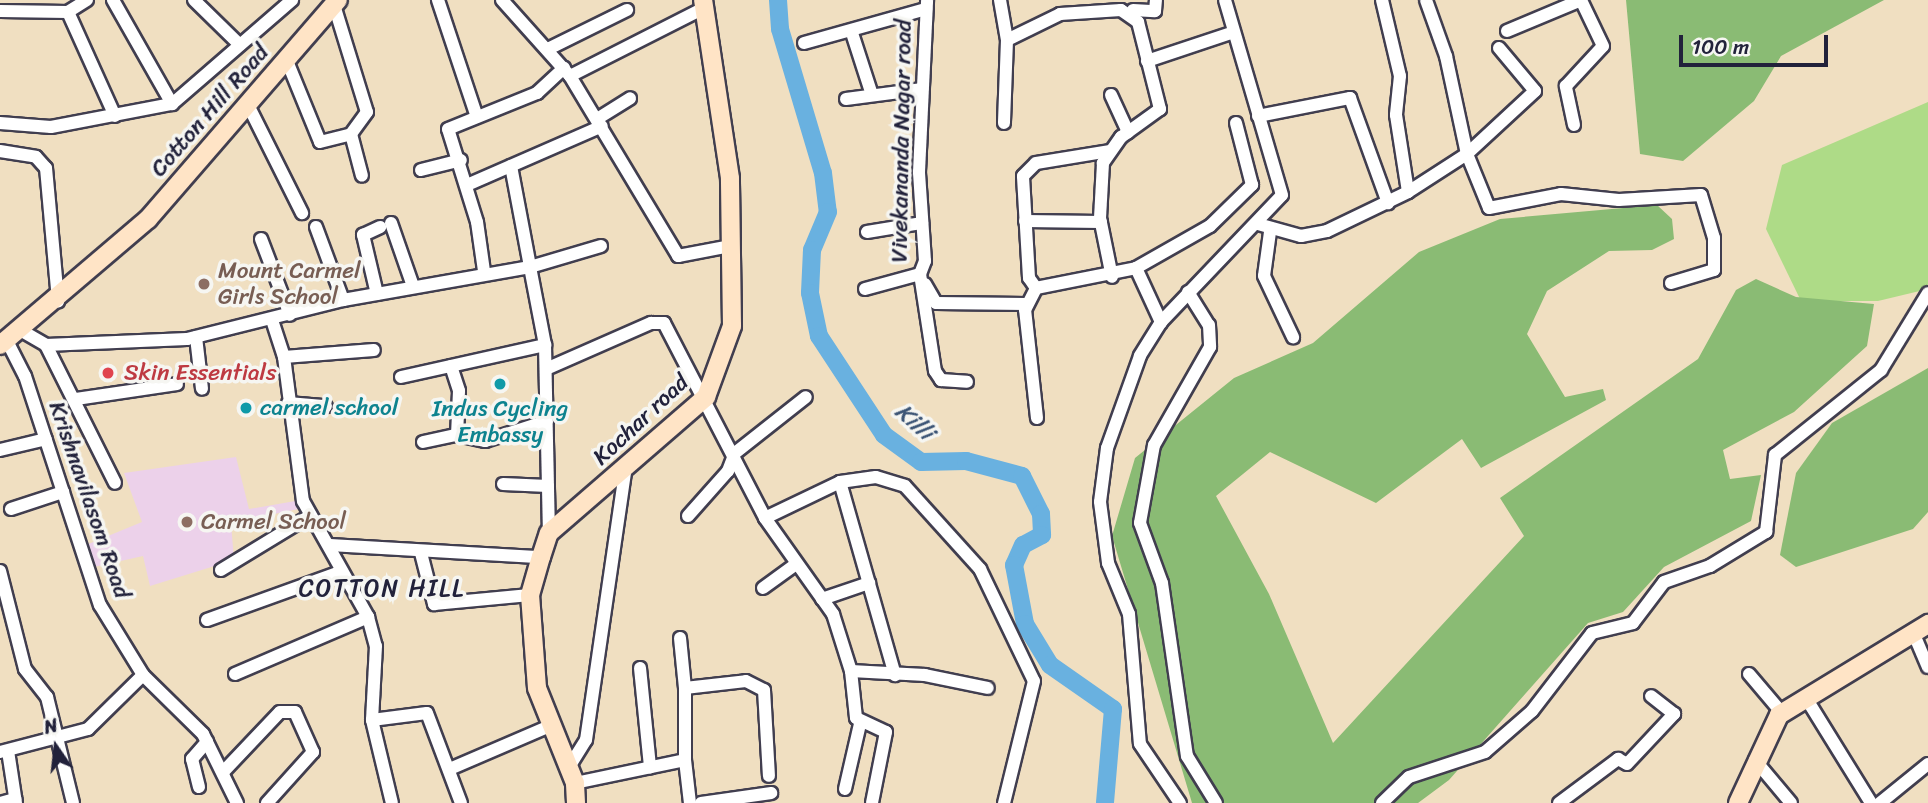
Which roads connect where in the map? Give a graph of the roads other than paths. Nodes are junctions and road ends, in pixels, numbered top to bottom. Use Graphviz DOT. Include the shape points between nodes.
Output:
graph roads {
  1 [pos="113,0"];
  2 [pos="194,0"];
  3 [pos="292,0"];
  4 [pos="438,0"];
  5 [pos="502,0"];
  6 [pos="1000,0"];
  7 [pos="1156,0"];
  8 [pos="1225,0"];
  9 [pos="1382,0"];
  10 [pos="1426,0"];
  11 [pos="1581,0"];
  12 [pos="336,3"];
  13 [pos="704,4"];
  14 [pos="77,5"];
  15 [pos="927,5"];
  16 [pos="1132,8"];
  17 [pos="0,10"];
  18 [pos="627,10"];
  19 [pos="1507,31"];
  20 [pos="852,33"];
  21 [pos="1231,33"];
  22 [pos="1007,40"];
  23 [pos="804,43"];
  24 [pos="240,45"];
  25 [pos="550,48"];
  26 [pos="1499,48"];
  27 [pos="287,61"];
  28 [pos="1147,61"];
  29 [pos="567,72"];
  30 [pos="922,89"];
  31 [pos="872,95"];
  32 [pos="1111,95"];
  33 [pos="630,98"];
  34 [pos="846,99"];
  35 [pos="172,103"];
  36 [pos="248,105"];
  37 [pos="115,116"];
  38 [pos="1258,116"];
  39 [pos="477,117"];
  40 [pos="599,122"];
  41 [pos="0,123"];
  42 [pos="1004,123"];
  43 [pos="1236,123"];
  44 [pos="1574,125"];
  45 [pos="1129,132"];
  46 [pos="351,134"];
  47 [pos="1109,150"];
  48 [pos="0,151"];
  49 [pos="1467,154"];
  50 [pos="461,160"];
  51 [pos="511,166"];
  52 [pos="421,170"];
  53 [pos="362,176"];
  54 [pos="467,186"];
  55 [pos="1408,192"];
  56 [pos="1388,203"];
  57 [pos="302,213"];
  58 [pos="1025,221"];
  59 [pos="1101,222"];
  60 [pos="922,223"];
  61 [pos="1258,224"];
  62 [pos="316,227"];
  63 [pos="867,232"];
  64 [pos="1270,232"];
  65 [pos="261,239"];
  66 [pos="601,246"];
  67 [pos="731,247"];
  68 [pos="530,267"];
  69 [pos="1136,268"];
  70 [pos="484,271"];
  71 [pos="916,276"];
  72 [pos="1112,277"];
  73 [pos="1671,283"];
  74 [pos="413,286"];
  75 [pos="1036,288"];
  76 [pos="865,289"];
  77 [pos="1188,292"];
  78 [pos="1928,293"];
  79 [pos="377,294"];
  80 [pos="343,300"];
  81 [pos="58,301"];
  82 [pos="1026,310"];
  83 [pos="290,315"];
  84 [pos="272,320"];
  85 [pos="1161,322"];
  86 [pos="1293,337"];
  87 [pos="196,338"];
  88 [pos="10,339"];
  89 [pos="46,345"];
  90 [pos="545,345"];
  91 [pos="374,350"];
  92 [pos="284,357"];
  93 [pos="451,366"];
  94 [pos="546,369"];
  95 [pos="401,377"];
  96 [pos="967,382"];
  97 [pos="177,384"];
  98 [pos="202,389"];
  99 [pos="706,397"];
  100 [pos="806,397"];
  101 [pos="76,399"];
  102 [pos="288,403"];
  103 [pos="326,406"];
  104 [pos="1037,418"];
  105 [pos="547,421"];
  106 [pos="457,435"];
  107 [pos="46,439"];
  108 [pos="423,442"];
  109 [pos="0,450"];
  110 [pos="735,453"];
  111 [pos="625,472"];
  112 [pos="841,482"];
  113 [pos="116,483"];
  114 [pos="503,484"];
  115 [pos="548,486"];
  116 [pos="63,492"];
  117 [pos="11,509"];
  118 [pos="312,515"];
  119 [pos="688,516"];
  120 [pos="765,518"];
  121 [pos="549,533"];
  122 [pos="330,545"];
  123 [pos="421,553"];
  124 [pos="541,557"];
  125 [pos="795,565"];
  126 [pos="221,570"];
  127 [pos="0,571"];
  128 [pos="340,572"];
  129 [pos="869,583"];
  130 [pos="762,588"];
  131 [pos="530,595"];
  132 [pos="822,599"];
  133 [pos="368,617"];
  134 [pos="207,620"];
  135 [pos="1921,628"];
  136 [pos="680,638"];
  137 [pos="1928,667"];
  138 [pos="640,668"];
  139 [pos="851,671"];
  140 [pos="235,674"];
  141 [pos="1749,674"];
  142 [pos="143,675"];
  143 [pos="895,675"];
  144 [pos="685,688"];
  145 [pos="988,688"];
  146 [pos="1651,696"];
  147 [pos="1806,698"];
  148 [pos="1782,713"];
  149 [pos="372,720"];
  150 [pos="860,724"];
  151 [pos="550,726"];
  152 [pos="55,742"];
  153 [pos="207,742"];
  154 [pos="4,751"];
  155 [pos="685,760"];
  156 [pos="1755,760"];
  157 [pos="1928,764"];
  158 [pos="650,767"];
  159 [pos="452,768"];
  160 [pos="224,771"];
  161 [pos="572,775"];
  162 [pos="769,776"];
  163 [pos="198,787"];
  164 [pos="845,789"];
  165 [pos="771,793"];
  166 [pos="16,801"];
  167 [pos="0,803"];
  168 [pos="73,803"];
  169 [pos="237,803"];
  170 [pos="267,803"];
  171 [pos="392,803"];
  172 [pos="461,803"];
  173 [pos="576,803"];
  174 [pos="690,803"];
  175 [pos="701,803"];
  176 [pos="873,803"];
  177 [pos="1004,803"];
  178 [pos="1180,803"];
  179 [pos="1216,803"];
  180 [pos="1382,803"];
  181 [pos="1559,803"];
  182 [pos="1738,803"];
  183 [pos="1791,803"];
  184 [pos="1871,803"];
  185 [pos="1880,803"];
  1 -- 35 [label="street"];
  2 -- 24 [label="street"];
  3 -- 24 [label="street"];
  4 -- 39 [label="street"];
  5 -- 25 [label="street"];
  6 -- 22 [label="street"];
  7 -- 16 [label="street" via="1155,10"];
  8 -- 21 [label="street"];
  9 -- 55 [label="street" via="1400,76 1396,115"];
  10 -- 49 [label="street" via="1446,56"];
  11 -- 19 [label="street"];
  11 -- 44 [label="street" via="1603,46 1566,86"];
  12 -- 27 [label="street, Cotton Hill Road"];
  12 -- 46 [label="street" via="367,112"];
  13 -- 29 [label="street"];
  13 -- 67 [label="street, Kochar road" via="730,178"];
  14 -- 17 [label="street"];
  14 -- 37 [label="street"];
  15 -- 20 [label="street"];
  15 -- 30 [label="street, Vivekananda Nagar road"];
  16 -- 22 [label="street" via="1059,14"];
  16 -- 28 [label="street"];
  18 -- 25 [label="street"];
  20 -- 23 [label="street"];
  20 -- 31 [label="street"];
  21 -- 28 [label="street"];
  21 -- 38 [label="street"];
  22 -- 42 [label="street"];
  24 -- 35 [label="street"];
  25 -- 29 [label="street"];
  26 -- 49 [label="street" via="1535,90"];
  27 -- 36 [label="street, Cotton Hill Road"];
  27 -- 46 [label="street" via="320,142"];
  28 -- 45 [label="street" via="1160,109"];
  29 -- 39 [label="street" via="537,93"];
  29 -- 40 [label="street"];
  30 -- 31 [label="street"];
  30 -- 60 [label="street, Vivekananda Nagar road"];
  31 -- 34 [label="street"];
  32 -- 45 [label="street"];
  33 -- 40 [label="street"];
  35 -- 37 [label="street"];
  36 -- 57 [label="street"];
  36 -- 81 [label="street, Cotton Hill Road" via="116,251"];
  37 -- 41 [label="street" via="34,129"];
  38 -- 56 [label="street" via="1350,98"];
  38 -- 61 [label="street" via="1282,195"];
  39 -- 50 [label="street" via="448,129"];
  40 -- 51 [label="street"];
  40 -- 67 [label="street" via="678,256"];
  43 -- 69 [label="street" via="1252,186 1210,226"];
  45 -- 47 [label="street"];
  46 -- 53 [label="street"];
  47 -- 58 [label="street" via="1036,163 1023,176"];
  47 -- 59 [label="street" via="1099,177"];
  48 -- 81 [label="street" via="36,158 46,168"];
  49 -- 55 [label="street"];
  49 -- 73 [label="street" via="1489,208 1561,194 1619,200 1701,195 1714,238 1714,270"];
  50 -- 52 [label="street"];
  50 -- 54 [label="street"];
  51 -- 54 [label="street"];
  51 -- 68 [label="street" via="521,193"];
  54 -- 70 [label="street"];
  55 -- 56 [label="street"];
  56 -- 64 [label="street" via="1327,231 1301,236"];
  58 -- 59 [label="street"];
  58 -- 75 [label="street" via="1029,278"];
  59 -- 72 [label="street"];
  60 -- 63 [label="street"];
  60 -- 71 [label="street, Vivekananda Nagar road"];
  61 -- 64 [label="street"];
  61 -- 77 [label="street"];
  62 -- 80 [label="street"];
  64 -- 86 [label="street" via="1264,276"];
  65 -- 83 [label="street"];
  66 -- 68 [label="street"];
  67 -- 99 [label="street, Kochar road" via="732,326"];
  68 -- 70 [label="street"];
  68 -- 90 [label="street"];
  69 -- 72 [label="street"];
  69 -- 85 [label="street"];
  70 -- 74 [label="street"];
  71 -- 76 [label="street"];
  71 -- 82 [label="street" via="936,303"];
  71 -- 96 [label="street, Vivekananda Nagar road" via="935,371 941,380"];
  72 -- 75 [label="street"];
  74 -- 79 [label="street"];
  74 -- 79 [label="street" via="385,225 363,235"];
  75 -- 82 [label="street"];
  77 -- 85 [label="street"];
  77 -- 179 [label="street" via="1209,325 1210,347 1154,445 1140,523 1163,583 1187,756"];
  78 -- 180 [label="street" via="1881,370 1775,455 1766,532 1710,566 1664,582 1633,622 1592,633 1532,711 1485,752 1409,777"];
  79 -- 80 [label="street"];
  80 -- 83 [label="street"];
  81 -- 88 [label="street, Cotton Hill Road"];
  82 -- 104 [label="street"];
  83 -- 84 [label="street"];
  84 -- 87 [label="street"];
  84 -- 92 [label="street"];
  85 -- 178 [label="street" via="1140,356 1107,448 1100,502 1108,563 1129,614 1140,744"];
  87 -- 89 [label="street"];
  87 -- 98 [label="street"];
  88 -- 89 [label="street"];
  88 -- 107 [label="street, Krishnavilasom Road"];
  89 -- 101 [label="street"];
  90 -- 93 [label="street"];
  90 -- 94 [label="street"];
  91 -- 92 [label="street"];
  92 -- 102 [label="street"];
  93 -- 95 [label="street"];
  93 -- 106 [label="street" via="459,391"];
  94 -- 99 [label="street" via="659,320"];
  94 -- 105 [label="street"];
  97 -- 101 [label="street"];
  99 -- 110 [label="street"];
  99 -- 111 [label="street, Kochar road"];
  100 -- 110 [label="street"];
  101 -- 113 [label="street"];
  102 -- 103 [label="street"];
  102 -- 118 [label="street" via="303,501"];
  105 -- 106 [label="street" via="485,441"];
  105 -- 115 [label="street"];
  106 -- 108 [label="street"];
  107 -- 109 [label="street"];
  107 -- 116 [label="street, Krishnavilasom Road"];
  110 -- 119 [label="street" via="728,471"];
  110 -- 120 [label="street"];
  111 -- 121 [label="street, Kochar road"];
  111 -- 161 [label="street" via="586,740"];
  112 -- 120 [label="street"];
  112 -- 129 [label="street"];
  112 -- 177 [label="street" via="876,477 905,486 992,586 1034,681"];
  114 -- 115 [label="street"];
  115 -- 121 [label="street"];
  116 -- 117 [label="street"];
  116 -- 142 [label="street, Krishnavilasom Road" via="100,606"];
  118 -- 122 [label="street"];
  118 -- 126 [label="street"];
  120 -- 125 [label="street"];
  121 -- 124 [label="street"];
  122 -- 123 [label="street"];
  122 -- 128 [label="street"];
  123 -- 124 [label="street"];
  123 -- 131 [label="street" via="434,604"];
  124 -- 131 [label="street"];
  125 -- 130 [label="street"];
  125 -- 132 [label="street"];
  127 -- 152 [label="street" via="25,669 47,697"];
  128 -- 133 [label="street"];
  128 -- 134 [label="street"];
  129 -- 132 [label="street"];
  129 -- 143 [label="street"];
  131 -- 151 [label="street" via="537,688"];
  132 -- 139 [label="street"];
  133 -- 140 [label="street"];
  133 -- 149 [label="street" via="376,646"];
  135 -- 137 [label="street"];
  135 -- 147 [label="street"];
  136 -- 144 [label="street"];
  138 -- 158 [label="street"];
  139 -- 143 [label="street"];
  139 -- 150 [label="street"];
  141 -- 148 [label="street"];
  142 -- 152 [label="street" via="88,729"];
  142 -- 153 [label="street, Krishnavilasom Road"];
  143 -- 145 [label="street"];
  144 -- 155 [label="street"];
  144 -- 162 [label="street" via="746,681 761,686"];
  146 -- 181 [label="street" via="1674,715 1627,764 1618,759"];
  147 -- 148 [label="street"];
  147 -- 184 [label="street"];
  148 -- 156 [label="street"];
  149 -- 159 [label="street" via="427,713"];
  149 -- 171 [label="street"];
  150 -- 164 [label="street"];
  150 -- 176 [label="street" via="886,732"];
  151 -- 159 [label="street"];
  151 -- 161 [label="street"];
  152 -- 154 [label="street"];
  152 -- 168 [label="street"];
  153 -- 160 [label="street, Krishnavilasom Road"];
  153 -- 163 [label="street" via="192,760"];
  154 -- 166 [label="street"];
  155 -- 158 [label="street"];
  155 -- 174 [label="street"];
  156 -- 182 [label="street"];
  156 -- 183 [label="street"];
  157 -- 185 [label="street"];
  158 -- 161 [label="street"];
  159 -- 172 [label="street"];
  160 -- 169 [label="street, Krishnavilasom Road"];
  160 -- 170 [label="street" via="280,712 295,712 313,752"];
  161 -- 173 [label="street"];
  165 -- 175 [label="street"];
  166 -- 167 [label="street"];
}
